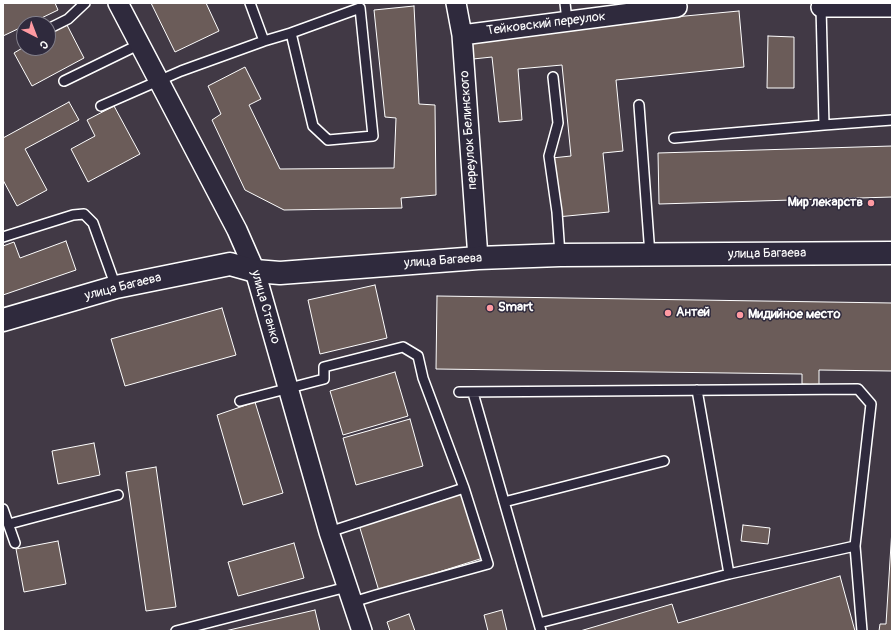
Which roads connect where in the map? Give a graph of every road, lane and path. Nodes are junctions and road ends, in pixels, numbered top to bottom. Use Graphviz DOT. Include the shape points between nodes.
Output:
graph roads {
  1 [pos="85,3"];
  2 [pos="118,3"];
  3 [pos="250,3"];
  4 [pos="456,3"];
  5 [pos="865,4"];
  6 [pos="677,7"];
  7 [pos="821,7"];
  8 [pos="892,7"];
  9 [pos="566,12"];
  10 [pos="56,25"];
  11 [pos="291,33"];
  12 [pos="462,35"];
  13 [pos="264,41"];
  14 [pos="140,44"];
  15 [pos="553,77"];
  16 [pos="64,81"];
  17 [pos="159,82"];
  18 [pos="639,105"];
  19 [pos="101,106"];
  20 [pos="892,120"];
  21 [pos="824,125"];
  22 [pos="674,138"];
  23 [pos="3,236"];
  24 [pos="892,253"];
  25 [pos="560,255"];
  26 [pos="650,255"];
  27 [pos="478,258"];
  28 [pos="255,272"];
  29 [pos="116,287"];
  30 [pos="3,320"];
  31 [pos="288,389"];
  32 [pos="697,390"];
  33 [pos="459,392"];
  34 [pos="473,393"];
  35 [pos="240,401"];
  36 [pos="664,461"];
  37 [pos="464,488"];
  38 [pos="118,495"];
  39 [pos="504,502"];
  40 [pos="3,509"];
  41 [pos="9,524"];
  42 [pos="328,532"];
  43 [pos="15,543"];
  44 [pos="855,546"];
  45 [pos="729,574"];
  46 [pos="350,595"];
  47 [pos="540,627"];
  48 [pos="176,631"];
  49 [pos="362,631"];
  50 [pos="862,631"];
  1 -- 10 [label="lane" via="68,19"];
  2 -- 14 [label="street, улица Станко"];
  3 -- 13 [label="lane"];
  4 -- 12 [label="street, переулок Белинского"];
  5 -- 7 [label="street"];
  5 -- 8 [label="street"];
  6 -- 9 [label="street, Тейковский переулок"];
  7 -- 21 [label="lane"];
  9 -- 12 [label="street, Тейковский переулок"];
  11 -- 11 [label="lane" via="314,126 328,140 373,136 360,8"];
  11 -- 13 [label="lane"];
  12 -- 27 [label="street, переулок Белинского"];
  13 -- 17 [label="lane" via="181,71"];
  14 -- 16 [label="lane"];
  14 -- 17 [label="street, улица Станко"];
  15 -- 25 [label="lane" via="558,123 548,156 557,212"];
  17 -- 19 [label="lane"];
  17 -- 28 [label="street, улица Станко" via="237,230"];
  18 -- 26 [label="lane"];
  20 -- 21 [label="lane"];
  21 -- 22 [label="lane"];
  23 -- 29 [label="lane" via="84,214 93,223"];
  24 -- 26 [label="street, улица Багаева"];
  25 -- 26 [label="street, улица Багаева"];
  25 -- 27 [label="street, улица Багаева"];
  27 -- 28 [label="street, улица Багаева" via="280,273"];
  28 -- 29 [label="street, улица Багаева" via="230,264"];
  28 -- 31 [label="street, улица Станко"];
  29 -- 30 [label="street, улица Багаева"];
  31 -- 35 [label="lane"];
  31 -- 37 [label="lane" via="324,379 324,367 403,347 418,356 423,378"];
  31 -- 42 [label="street, улица Станко"];
  32 -- 34 [label="lane"];
  32 -- 44 [label="lane" via="858,389 871,404"];
  32 -- 45 [label="lane"];
  33 -- 34 [label="lane"];
  34 -- 39 [label="lane"];
  36 -- 39 [label="lane"];
  37 -- 42 [label="lane"];
  37 -- 46 [label="lane" via="488,564 376,595"];
  38 -- 41 [label="lane"];
  39 -- 47 [label="lane"];
  40 -- 41 [label="lane"];
  41 -- 43 [label="lane"];
  42 -- 46 [label="street, улица Станко"];
  44 -- 45 [label="lane"];
  44 -- 50 [label="lane"];
  45 -- 47 [label="lane"];
  46 -- 48 [label="lane"];
  46 -- 49 [label="street, улица Станко"];
}
